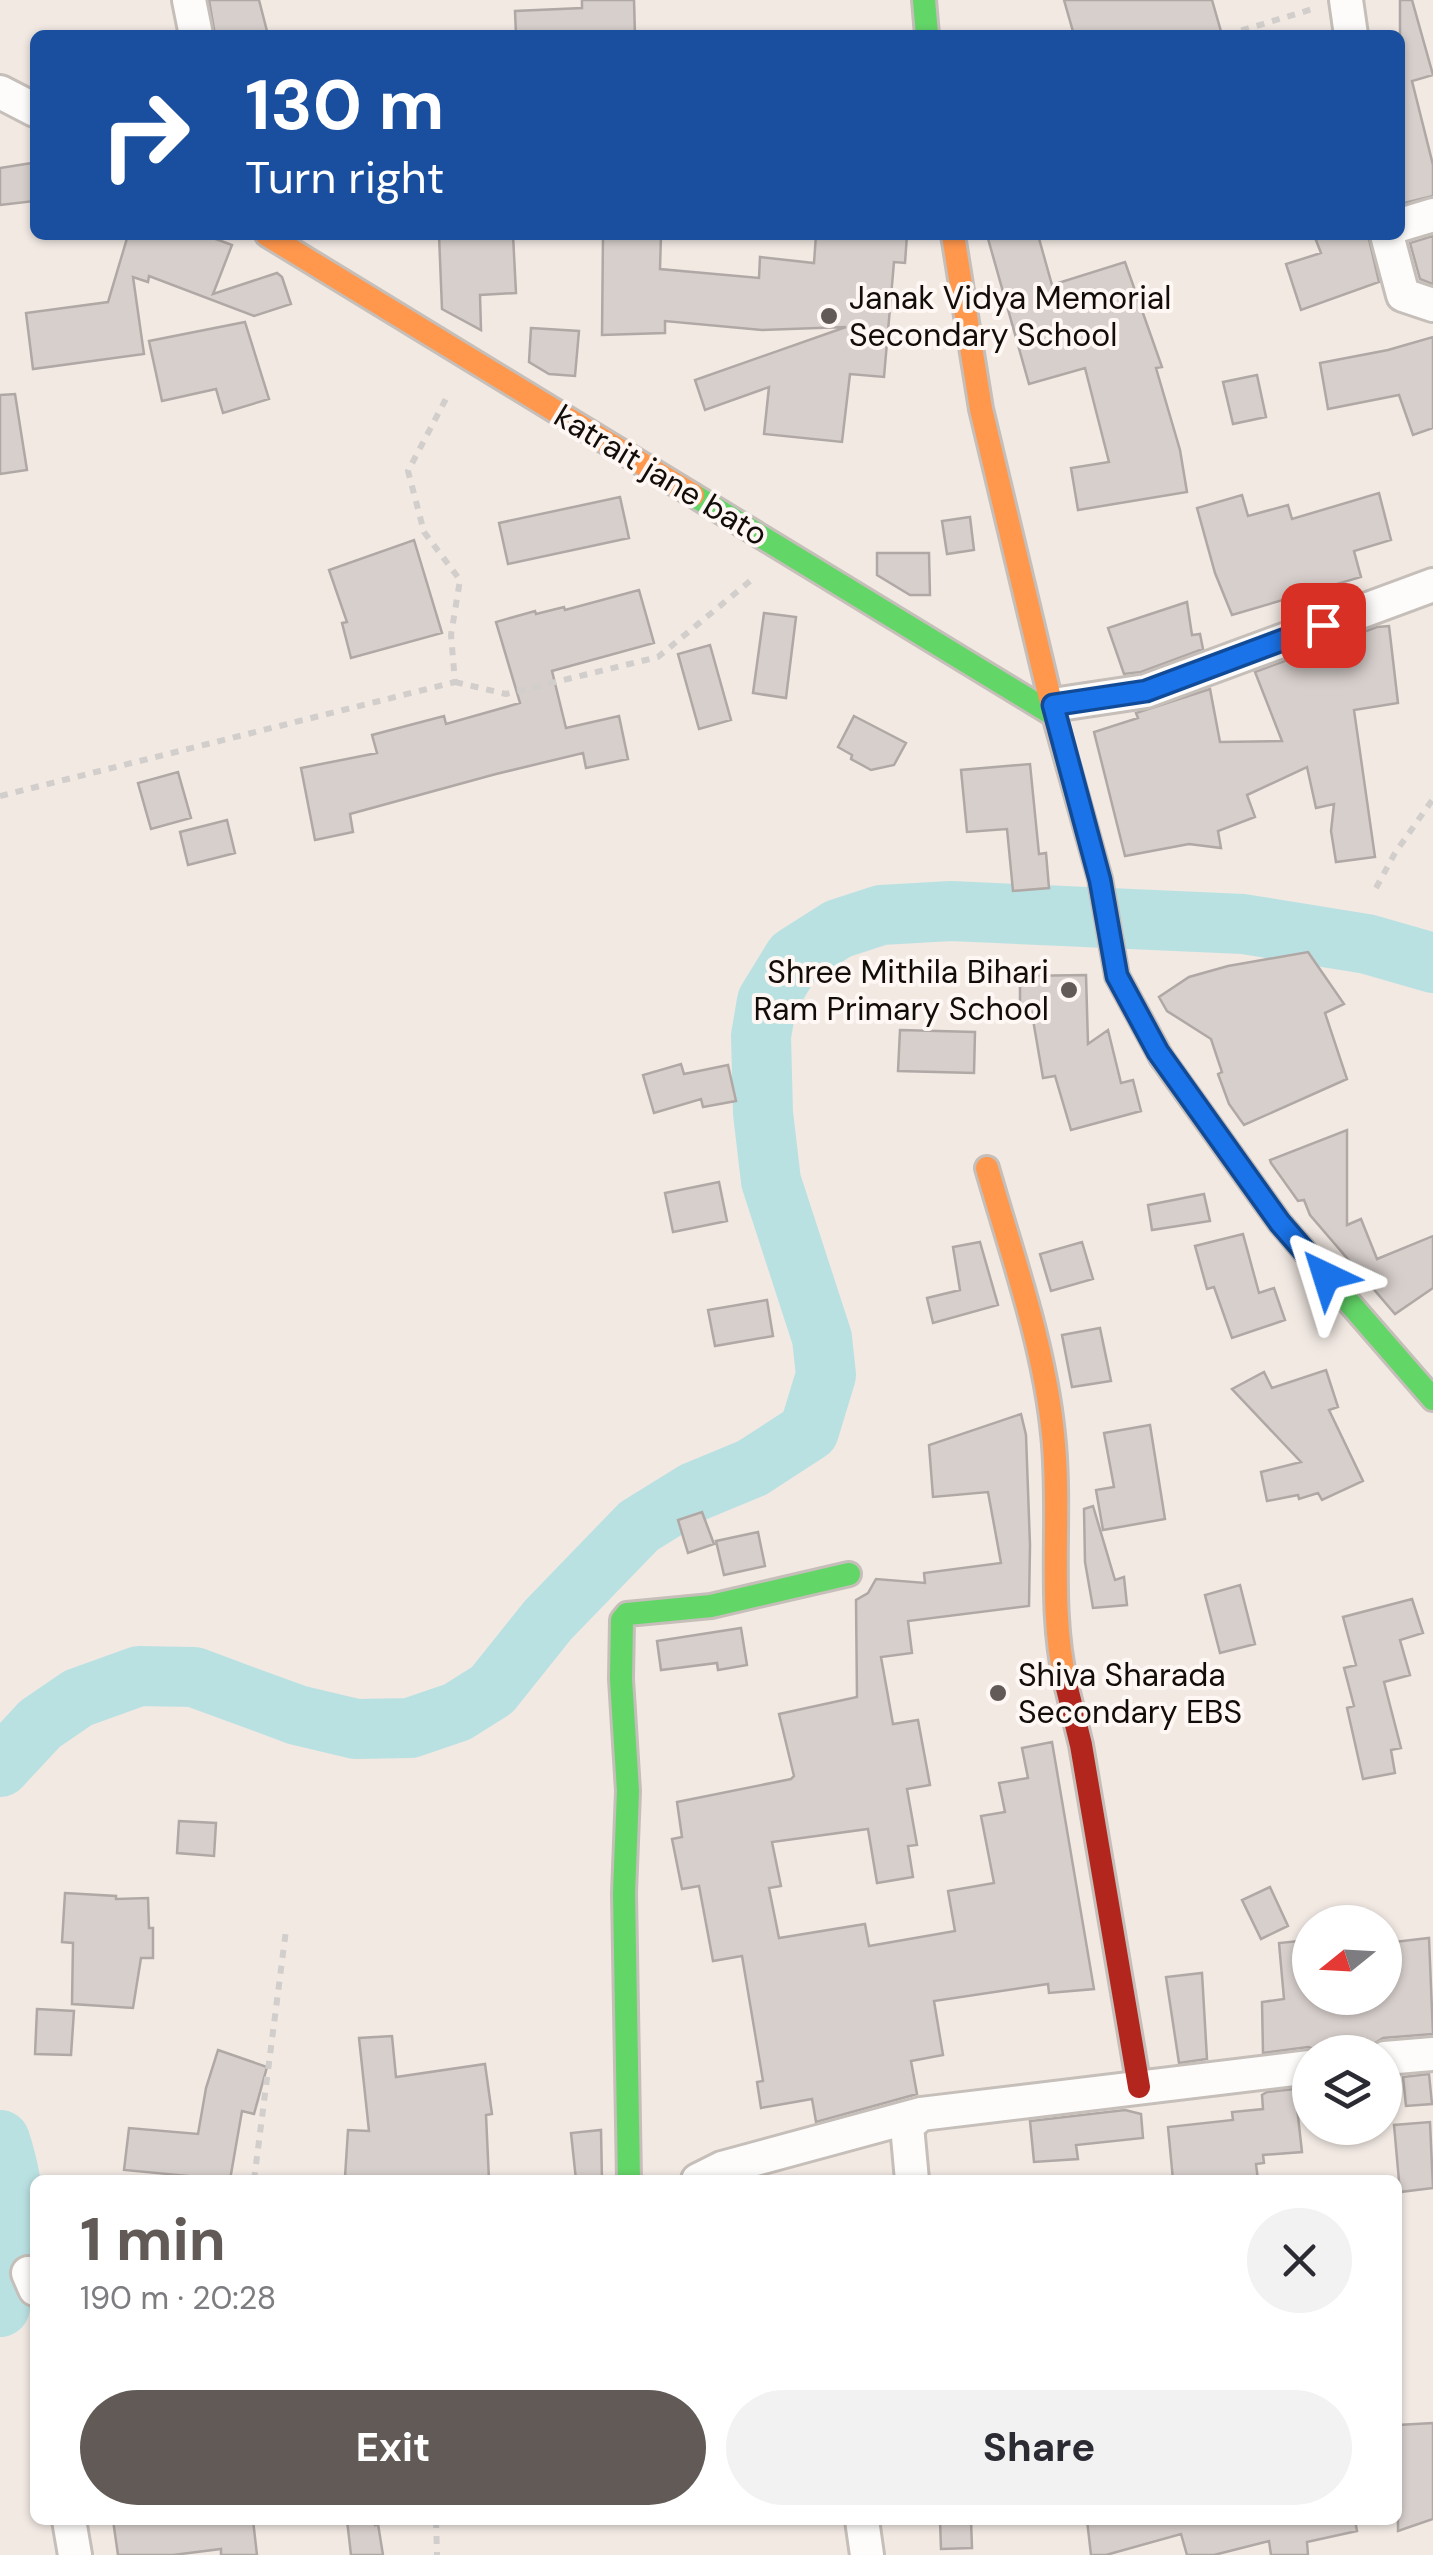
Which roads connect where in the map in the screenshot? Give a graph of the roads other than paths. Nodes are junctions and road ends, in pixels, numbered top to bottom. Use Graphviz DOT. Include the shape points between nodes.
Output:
graph roads {
  1 [pos="189,0"];
  2 [pos="924,0"];
  3 [pos="1336,2"];
  4 [pos="195,30"];
  5 [pos="927,30"];
  6 [pos="1349,30"];
  7 [pos="0,92"];
  8 [pos="30,107"];
  9 [pos="1433,215"];
  10 [pos="1405,223"];
  11 [pos="275,240"];
  12 [pos="955,240"];
  13 [pos="1389,240"];
  14 [pos="1433,305"];
  15 [pos="1433,585"];
  16 [pos="1054,710"];
  17 [pos="987,1168"];
  18 [pos="1433,1399"];
  19 [pos="849,1574"];
  20 [pos="1433,2054"];
  21 [pos="1402,2057"];
  22 [pos="1292,2069"];
  23 [pos="1139,2087"];
  24 [pos="922,2114"];
  25 [pos="630,2175"];
  26 [pos="708,2175"];
  27 [pos="912,2175"];
  28 [pos="70,2525"];
  29 [pos="863,2525"];
  30 [pos="75,2555"];
  31 [pos="868,2555"];
  1 -- 4 [label="street"];
  2 -- 5 [label="street"];
  3 -- 6 [label="street"];
  7 -- 8 [label="street"];
  9 -- 10 [label="street"];
  11 -- 16 [label="street, katrait jane bato"];
  12 -- 16 [label="street" via="982,409"];
  13 -- 14 [label="street" via="1403,295"];
  15 -- 16 [label="street" via="1146,691"];
  16 -- 18 [label="street" via="1100,880 1117,976 1158,1052 1280,1223"];
  17 -- 23 [label="street" via="1032,1324 1053,1432 1062,1661"];
  19 -- 25 [label="street" via="729,1604 627,1614 622,1620"];
  20 -- 21 [label="street"];
  22 -- 23 [label="street"];
  23 -- 24 [label="street"];
  24 -- 26 [label="street"];
  24 -- 27 [label="street" via="907,2126"];
  28 -- 30 [label="street"];
  29 -- 31 [label="street"];
}
